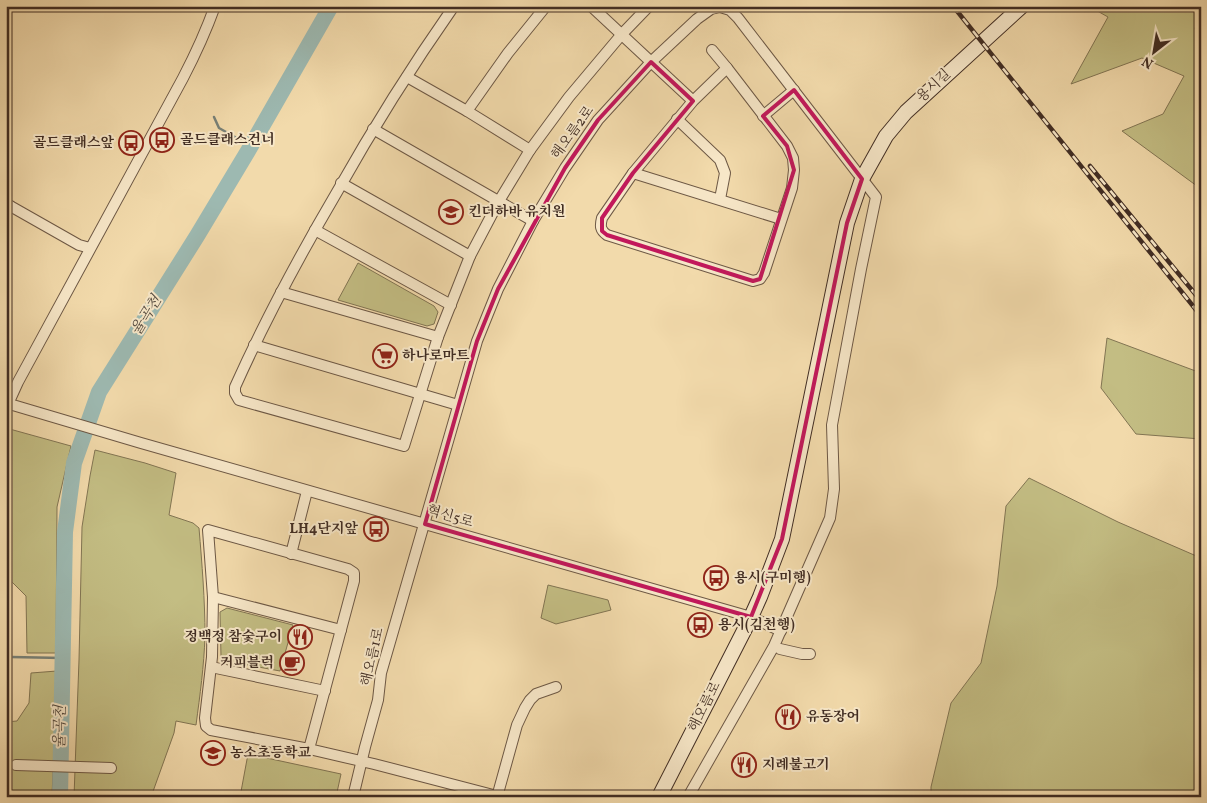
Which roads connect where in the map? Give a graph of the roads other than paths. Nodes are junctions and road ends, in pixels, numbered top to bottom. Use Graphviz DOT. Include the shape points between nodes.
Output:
graph roads {
  1 [pos="215,6"];
  2 [pos="454,6"];
  3 [pos="546,6"];
  4 [pos="591,6"];
  5 [pos="649,6"];
  6 [pos="1022,6"];
  7 [pos="622,34"];
  8 [pos="712,50"];
  9 [pos="651,62"];
  10 [pos="727,68"];
  11 [pos="407,77"];
  12 [pos="794,90"];
  13 [pos="693,101"];
  14 [pos="467,111"];
  15 [pos="763,116"];
  16 [pos="677,119"];
  17 [pos="373,129"];
  18 [pos="530,150"];
  19 [pos="632,173"];
  20 [pos="862,179"];
  21 [pos="342,183"];
  22 [pos="720,199"];
  23 [pos="499,201"];
  24 [pos="6,202"];
  25 [pos="781,219"];
  26 [pos="533,221"];
  27 [pos="315,230"];
  28 [pos="90,248"];
  29 [pos="470,256"];
  30 [pos="281,292"];
  31 [pos="450,305"];
  32 [pos="438,337"];
  33 [pos="254,345"];
  34 [pos="421,394"];
  35 [pos="7,404"];
  36 [pos="458,405"];
  37 [pos="307,491"];
  38 [pos="425,524"];
  39 [pos="292,554"];
  40 [pos="213,597"];
  41 [pos="751,617"];
  42 [pos="342,630"];
  43 [pos="781,631"];
  44 [pos="780,649"];
  45 [pos="810,654"];
  46 [pos="211,667"];
  47 [pos="556,687"];
  48 [pos="325,691"];
  49 [pos="310,749"];
  50 [pos="362,761"];
  51 [pos="16,765"];
  52 [pos="111,768"];
  53 [pos="353,797"];
  54 [pos="497,797"];
  55 [pos="659,797"];
  56 [pos="688,797"];
  1 -- 28 [label="street" via="197,52"];
  2 -- 11 [label="street"];
  3 -- 14 [label="street"];
  4 -- 7 [label="street"];
  5 -- 7 [label="street"];
  6 -- 20 [label="street, 용시길" via="906,112 886,136"];
  7 -- 9 [label="street"];
  7 -- 18 [label="street"];
  8 -- 10 [label="street"];
  9 -- 12 [label="street, 해오름2로" via="697,19 720,7 730,10 738,18"];
  9 -- 13 [label="street"];
  9 -- 26 [label="street, 해오름2로" via="598,120"];
  10 -- 13 [label="street"];
  10 -- 15 [label="street"];
  11 -- 14 [label="street"];
  11 -- 17 [label="street"];
  12 -- 15 [label="street"];
  12 -- 20 [label="street, 해오름2로"];
  13 -- 16 [label="street"];
  14 -- 18 [label="street"];
  15 -- 25 [label="street" via="793,158 792,188"];
  16 -- 19 [label="street"];
  16 -- 22 [label="street" via="720,160 725,173"];
  17 -- 21 [label="street"];
  17 -- 23 [label="street"];
  18 -- 23 [label="street"];
  19 -- 22 [label="street"];
  19 -- 25 [label="street" via="602,218 600,225 607,236 752,281 760,280 764,273"];
  20 -- 41 [label="street, 용시길" via="847,223 782,539"];
  20 -- 43 [label="street, 해오름2로" via="876,197 832,425 834,489 830,518"];
  21 -- 27 [label="street"];
  21 -- 29 [label="street"];
  22 -- 25 [label="street"];
  23 -- 26 [label="street"];
  23 -- 29 [label="street"];
  24 -- 28 [label="street"];
  26 -- 36 [label="street, 해오름2로" via="489,308"];
  27 -- 30 [label="street"];
  27 -- 31 [label="street"];
  28 -- 35 [label="street"];
  29 -- 31 [label="street"];
  30 -- 32 [label="street"];
  30 -- 33 [label="street"];
  31 -- 32 [label="street"];
  32 -- 34 [label="street"];
  33 -- 34 [label="street"];
  33 -- 34 [label="street" via="235,387 239,400 404,446"];
  34 -- 36 [label="street"];
  35 -- 37 [label="street, 혁신5로"];
  36 -- 38 [label="street, 해오름2로"];
  37 -- 38 [label="street, 혁신5로"];
  37 -- 39 [label="street"];
  38 -- 41 [label="street, 혁신5로"];
  38 -- 50 [label="street, 해오름1로" via="381,673 378,700"];
  39 -- 40 [label="street" via="208,530"];
  39 -- 42 [label="street" via="354,573"];
  40 -- 42 [label="street"];
  40 -- 46 [label="street"];
  41 -- 43 [label="street, 혁신5로"];
  41 -- 55 [label="street, 해오름로"];
  42 -- 48 [label="street"];
  43 -- 56 [label="street, 해오름2로"];
  44 -- 45 [label="street"];
  46 -- 48 [label="street"];
  46 -- 49 [label="street" via="206,726 211,730"];
  47 -- 54 [label="street" via="536,694 524,708"];
  48 -- 49 [label="street"];
  49 -- 50 [label="street"];
  50 -- 53 [label="street, 해오름1로"];
  50 -- 54 [label="street"];
  51 -- 52 [label="street"];
}
